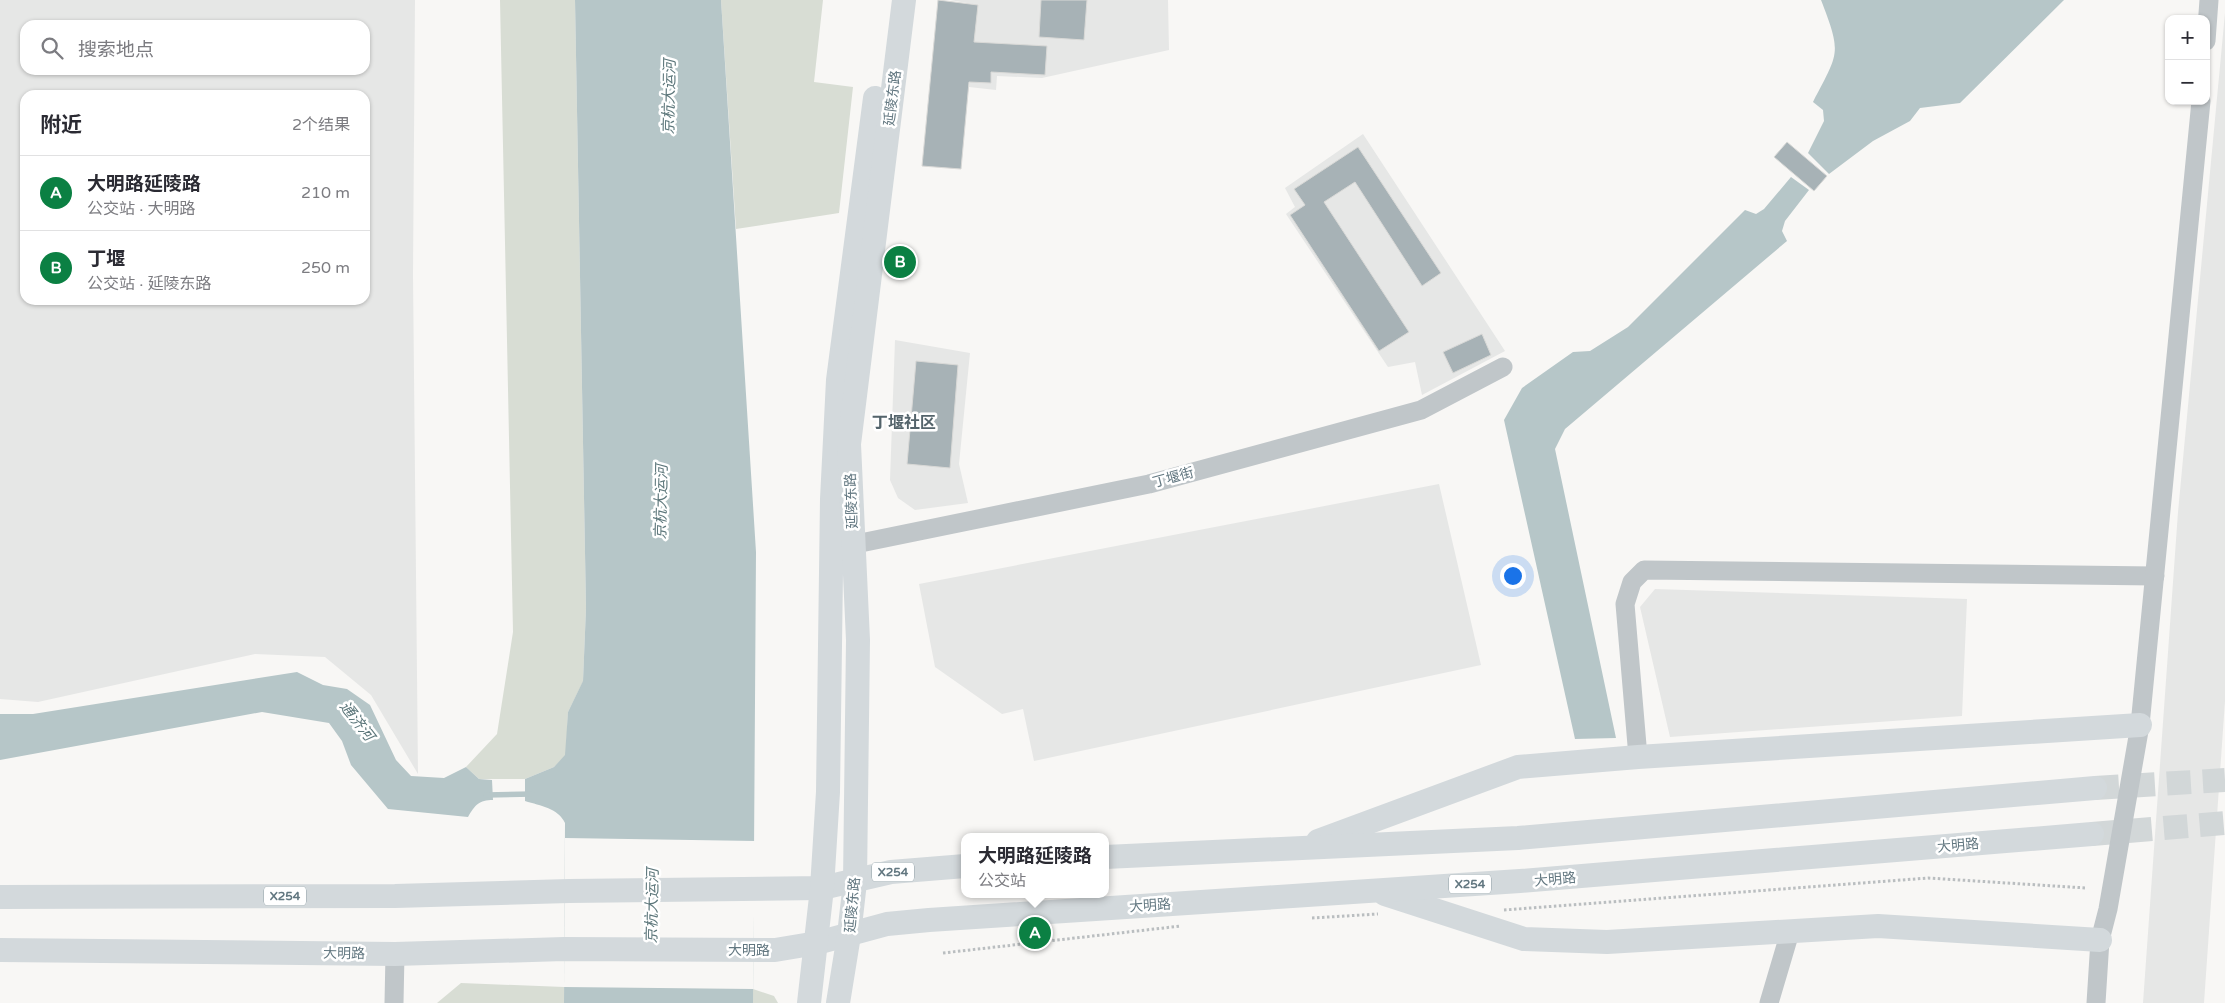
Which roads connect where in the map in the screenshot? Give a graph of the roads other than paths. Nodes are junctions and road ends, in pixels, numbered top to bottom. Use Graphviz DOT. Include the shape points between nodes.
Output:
graph roads {
  1 [pos="888,0"];
  2 [pos="904,0"];
  3 [pos="2209,0"];
  4 [pos="2208,15"];
  5 [pos="2201,105"];
  6 [pos="1503,367"];
  7 [pos="853,543"];
  8 [pos="830,550"];
  9 [pos="2155,576"];
  10 [pos="2137,732"];
  11 [pos="1638,757"];
  12 [pos="2095,788"];
  13 [pos="2092,834"];
  14 [pos="1296,850"];
  15 [pos="1109,857"];
  16 [pos="961,866"];
  17 [pos="855,882"];
  18 [pos="822,888"];
  19 [pos="1371,890"];
  20 [pos="0,897"];
  21 [pos="1790,932"];
  22 [pos="849,935"];
  23 [pos="2100,940"];
  24 [pos="817,943"];
  25 [pos="0,950"];
  26 [pos="395,954"];
  27 [pos="394,1003"];
  28 [pos="809,1003"];
  29 [pos="838,1003"];
  30 [pos="1769,1003"];
  31 [pos="2096,1003"];
  1 -- 8 [label="main road, 延陵东路" via="838,380"];
  2 -- 7 [label="main road, 延陵东路" via="849,444"];
  3 -- 4 [label="street"];
  5 -- 9 [label="street"];
  6 -- 7 [label="street, 丁堰街" via="1421,410 1149,484"];
  7 -- 8 [label="street, 丁堰街"];
  7 -- 17 [label="main road, 延陵东路" via="858,640"];
  8 -- 18 [label="main road, 延陵东路" via="828,792"];
  9 -- 10 [label="street"];
  9 -- 11 [label="street" via="1644,570 1632,582 1625,604"];
  10 -- 11 [label="main road"];
  10 -- 23 [label="street"];
  11 -- 14 [label="main road" via="1518,767"];
  12 -- 14 [label="main road" via="1518,838"];
  13 -- 19 [label="main road, 大明路 / X254" via="1530,881"];
  14 -- 15 [label="main road"];
  16 -- 17 [label="main road, X254" via="891,872"];
  17 -- 18 [label="main road, X254"];
  17 -- 22 [label="main road, 延陵东路"];
  18 -- 20 [label="main road, X254" via="395,896"];
  18 -- 24 [label="main road, 延陵东路"];
  19 -- 21 [label="main road" via="1524,939 1607,942"];
  19 -- 22 [label="main road, 大明路 / X254" via="929,920 887,924"];
  21 -- 23 [label="main road" via="1878,926"];
  21 -- 30 [label="street"];
  22 -- 24 [label="main road, 大明路 / X254"];
  22 -- 29 [label="main road, 延陵东路"];
  23 -- 31 [label="street"];
  24 -- 26 [label="main road, 大明路 / X254" via="775,950 564,949"];
  24 -- 28 [label="main road, 延陵东路"];
  25 -- 26 [label="main road, 大明路 / X254"];
  26 -- 27 [label="street"];
}
